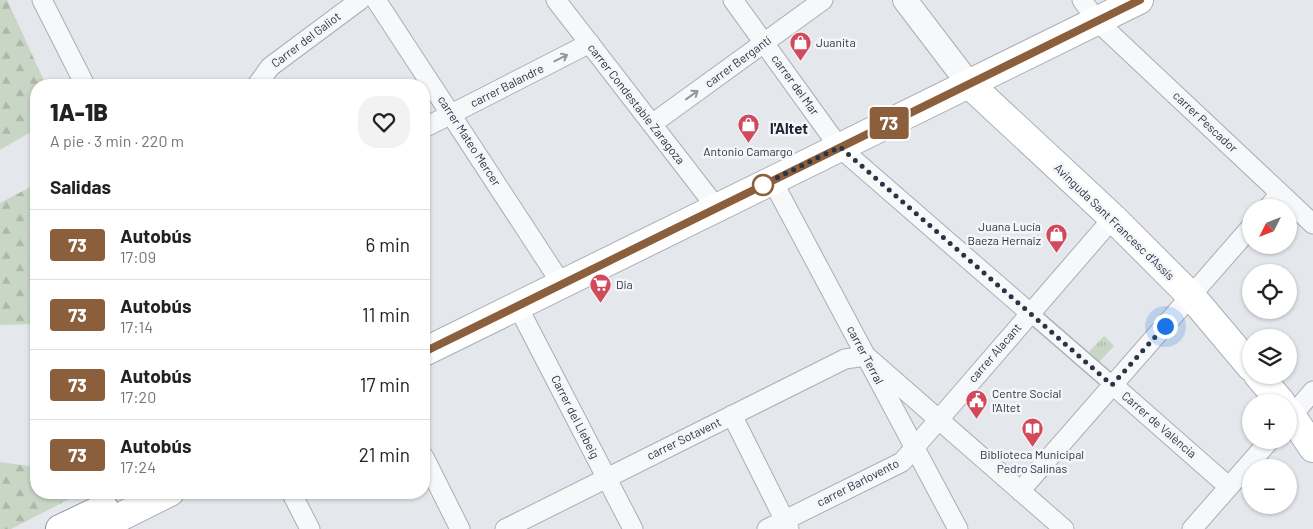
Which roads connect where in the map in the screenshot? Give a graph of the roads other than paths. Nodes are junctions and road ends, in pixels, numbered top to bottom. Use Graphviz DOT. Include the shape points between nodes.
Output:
graph roads {
  1 [pos="42,0"];
  2 [pos="360,0"];
  3 [pos="376,0"];
  4 [pos="556,0"];
  5 [pos="733,0"];
  6 [pos="823,0"];
  7 [pos="905,0"];
  8 [pos="1140,0"];
  9 [pos="1090,10"];
  10 [pos="590,43"];
  11 [pos="764,43"];
  12 [pos="82,79"];
  13 [pos="262,79"];
  14 [pos="428,79"];
  15 [pos="430,82"];
  16 [pos="969,84"];
  17 [pos="451,114"];
  18 [pos="652,124"];
  19 [pos="430,125"];
  20 [pos="840,147"];
  21 [pos="772,180"];
  22 [pos="1280,193"];
  23 [pos="1275,199"];
  24 [pos="716,208"];
  25 [pos="1112,218"];
  26 [pos="1313,224"];
  27 [pos="1242,238"];
  28 [pos="561,283"];
  29 [pos="1192,297"];
  30 [pos="517,305"];
  31 [pos="1030,313"];
  32 [pos="430,349"];
  33 [pos="866,356"];
  34 [pos="1242,356"];
  35 [pos="1265,384"];
  36 [pos="1112,385"];
  37 [pos="1313,392"];
  38 [pos="1273,394"];
  39 [pos="1297,405"];
  40 [pos="732,416"];
  41 [pos="936,420"];
  42 [pos="1297,425"];
  43 [pos="914,448"];
  44 [pos="1313,448"];
  45 [pos="1262,449"];
  46 [pos="430,469"];
  47 [pos="607,477"];
  48 [pos="1229,487"];
  49 [pos="1020,491"];
  50 [pos="126,499"];
  51 [pos="151,499"];
  52 [pos="295,499"];
  53 [pos="100,518"];
  54 [pos="787,525"];
  55 [pos="60,529"];
  56 [pos="310,529"];
  57 [pos="460,529"];
  58 [pos="505,529"];
  59 [pos="633,529"];
  60 [pos="767,529"];
  61 [pos="958,529"];
  62 [pos="1064,529"];
  63 [pos="1192,529"];
  1 -- 12 [label="street"];
  2 -- 13 [label="street, Carrer del Galiot" via="270,67"];
  3 -- 14 [label="street, carrer Mateo Mercer"];
  4 -- 10 [label="street, carrer Condestable Zaragoza"];
  5 -- 11 [label="street, carrer del Mar"];
  6 -- 11 [label="street, carrer Bergantí"];
  7 -- 16 [label="street"];
  8 -- 9 [label="main road"];
  9 -- 16 [label="main road"];
  9 -- 22 [label="street, carrer Pescador"];
  17 -- 10 [label="street, carrer Balandre, one-way"];
  10 -- 18 [label="street, carrer Condestable Zaragoza"];
  18 -- 11 [label="street, carrer Bergantí, one-way"];
  11 -- 20 [label="street, carrer del Mar"];
  15 -- 17 [label="street, carrer Mateo Mercer"];
  16 -- 20 [label="main road"];
  16 -- 25 [label="main road, Avinguda Sant Francesc d’Assís"];
  17 -- 19 [label="street, carrer Balandre"];
  17 -- 28 [label="street, carrer Mateo Mercer"];
  18 -- 24 [label="street, carrer Condestable Zaragoza"];
  20 -- 21 [label="main road"];
  20 -- 31 [label="street, Carrer de València"];
  21 -- 24 [label="main road"];
  21 -- 33 [label="street, carrer Terral"];
  22 -- 23 [label="street"];
  22 -- 26 [label="street, carrer Pescador"];
  24 -- 28 [label="main road"];
  25 -- 29 [label="main road, Avinguda Sant Francesc d’Assís"];
  25 -- 31 [label="street, carrer Alacant"];
  27 -- 29 [label="street"];
  28 -- 30 [label="main road"];
  29 -- 34 [label="main road, Avinguda Sant Francesc d’Assís"];
  29 -- 36 [label="street"];
  30 -- 32 [label="main road"];
  30 -- 47 [label="street, Carrer del Llebeig"];
  31 -- 36 [label="street, Carrer de València"];
  31 -- 41 [label="street, carrer Alacant"];
  33 -- 40 [label="street, carrer Sotavent" via="845,360"];
  33 -- 41 [label="street"];
  33 -- 43 [label="street, carrer Terral"];
  35 -- 38 [label="main road"];
  36 -- 48 [label="street, Carrer de València"];
  36 -- 49 [label="street"];
  37 -- 39 [label="street"];
  40 -- 47 [label="street, carrer Sotavent"];
  40 -- 54 [label="street"];
  41 -- 43 [label="street, carrer Barlovento"];
  41 -- 49 [label="street"];
  42 -- 44 [label="main road"];
  43 -- 54 [label="street, carrer Barlovento" via="902,462"];
  43 -- 61 [label="street, carrer Terral"];
  45 -- 48 [label="street"];
  46 -- 57 [label="street"];
  47 -- 58 [label="street, carrer Sotavent"];
  47 -- 59 [label="street, Carrer del Llebeig"];
  48 -- 63 [label="street"];
  49 -- 62 [label="street"];
  50 -- 53 [label="main road"];
  51 -- 53 [label="main road"];
  52 -- 56 [label="street"];
  53 -- 55 [label="main road"];
  54 -- 60 [label="street, carrer Barlovento"];
}
